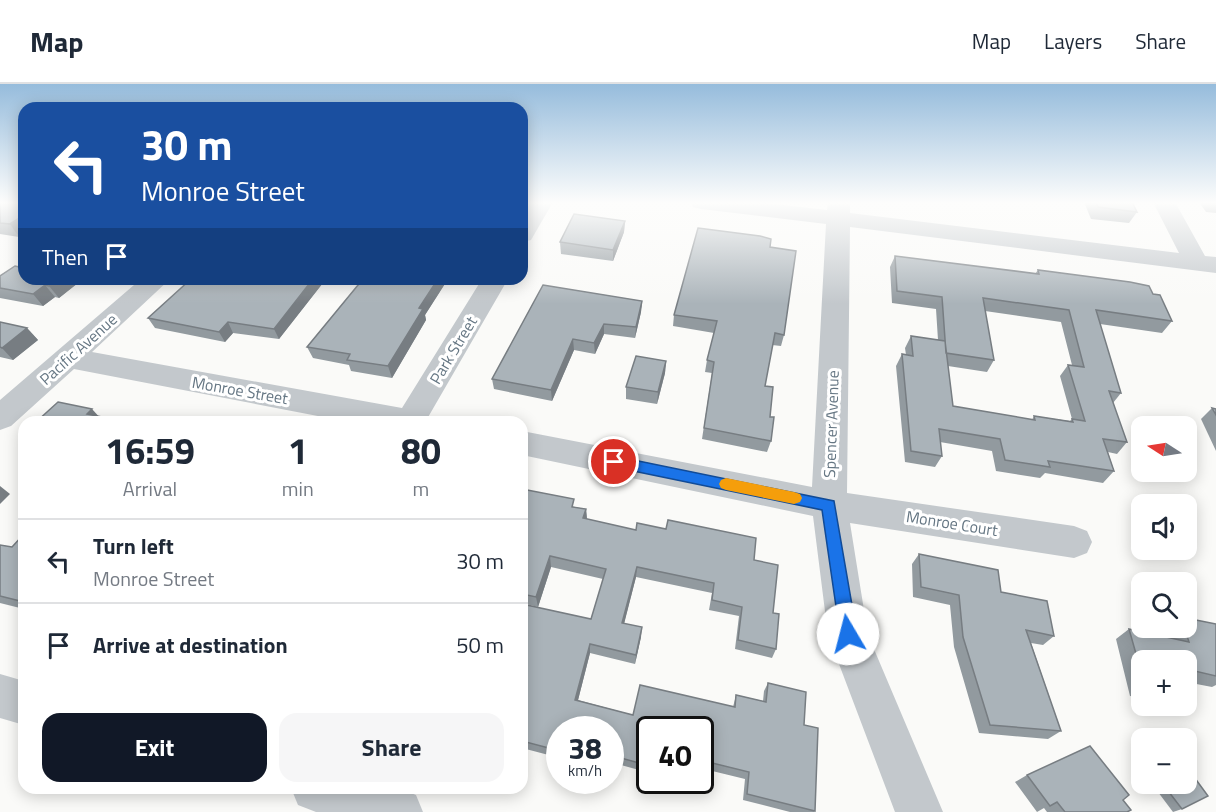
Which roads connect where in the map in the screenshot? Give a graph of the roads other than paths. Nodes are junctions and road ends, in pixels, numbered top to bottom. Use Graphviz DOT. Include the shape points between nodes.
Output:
graph roads {
  1 [pos="838,236"];
  2 [pos="1016,236"];
  3 [pos="1187,236"];
  4 [pos="1206,264"];
  5 [pos="150,285"];
  6 [pos="491,285"];
  7 [pos="68,358"];
  8 [pos="384,416"];
  9 [pos="414,416"];
  10 [pos="0,418"];
  11 [pos="528,444"];
  12 [pos="829,505"];
  13 [pos="1074,542"];
  14 [pos="0,696"];
  15 [pos="18,701"];
  16 [pos="336,794"];
  17 [pos="399,812"];
  18 [pos="919,812"];
  1 -- 12 [label="street, Spencer Avenue"];
  2 -- 4 [label="street"];
  3 -- 4 [label="street"];
  5 -- 7 [label="street, Pacific Avenue"];
  6 -- 9 [label="street, Park Street"];
  7 -- 8 [label="street, Monroe Street"];
  7 -- 10 [label="street, Pacific Avenue"];
  11 -- 12 [label="street"];
  12 -- 13 [label="street, Monroe Court"];
  12 -- 18 [label="street, Spencer Avenue" via="848,634"];
  14 -- 15 [label="street"];
  16 -- 17 [label="street"];
}
